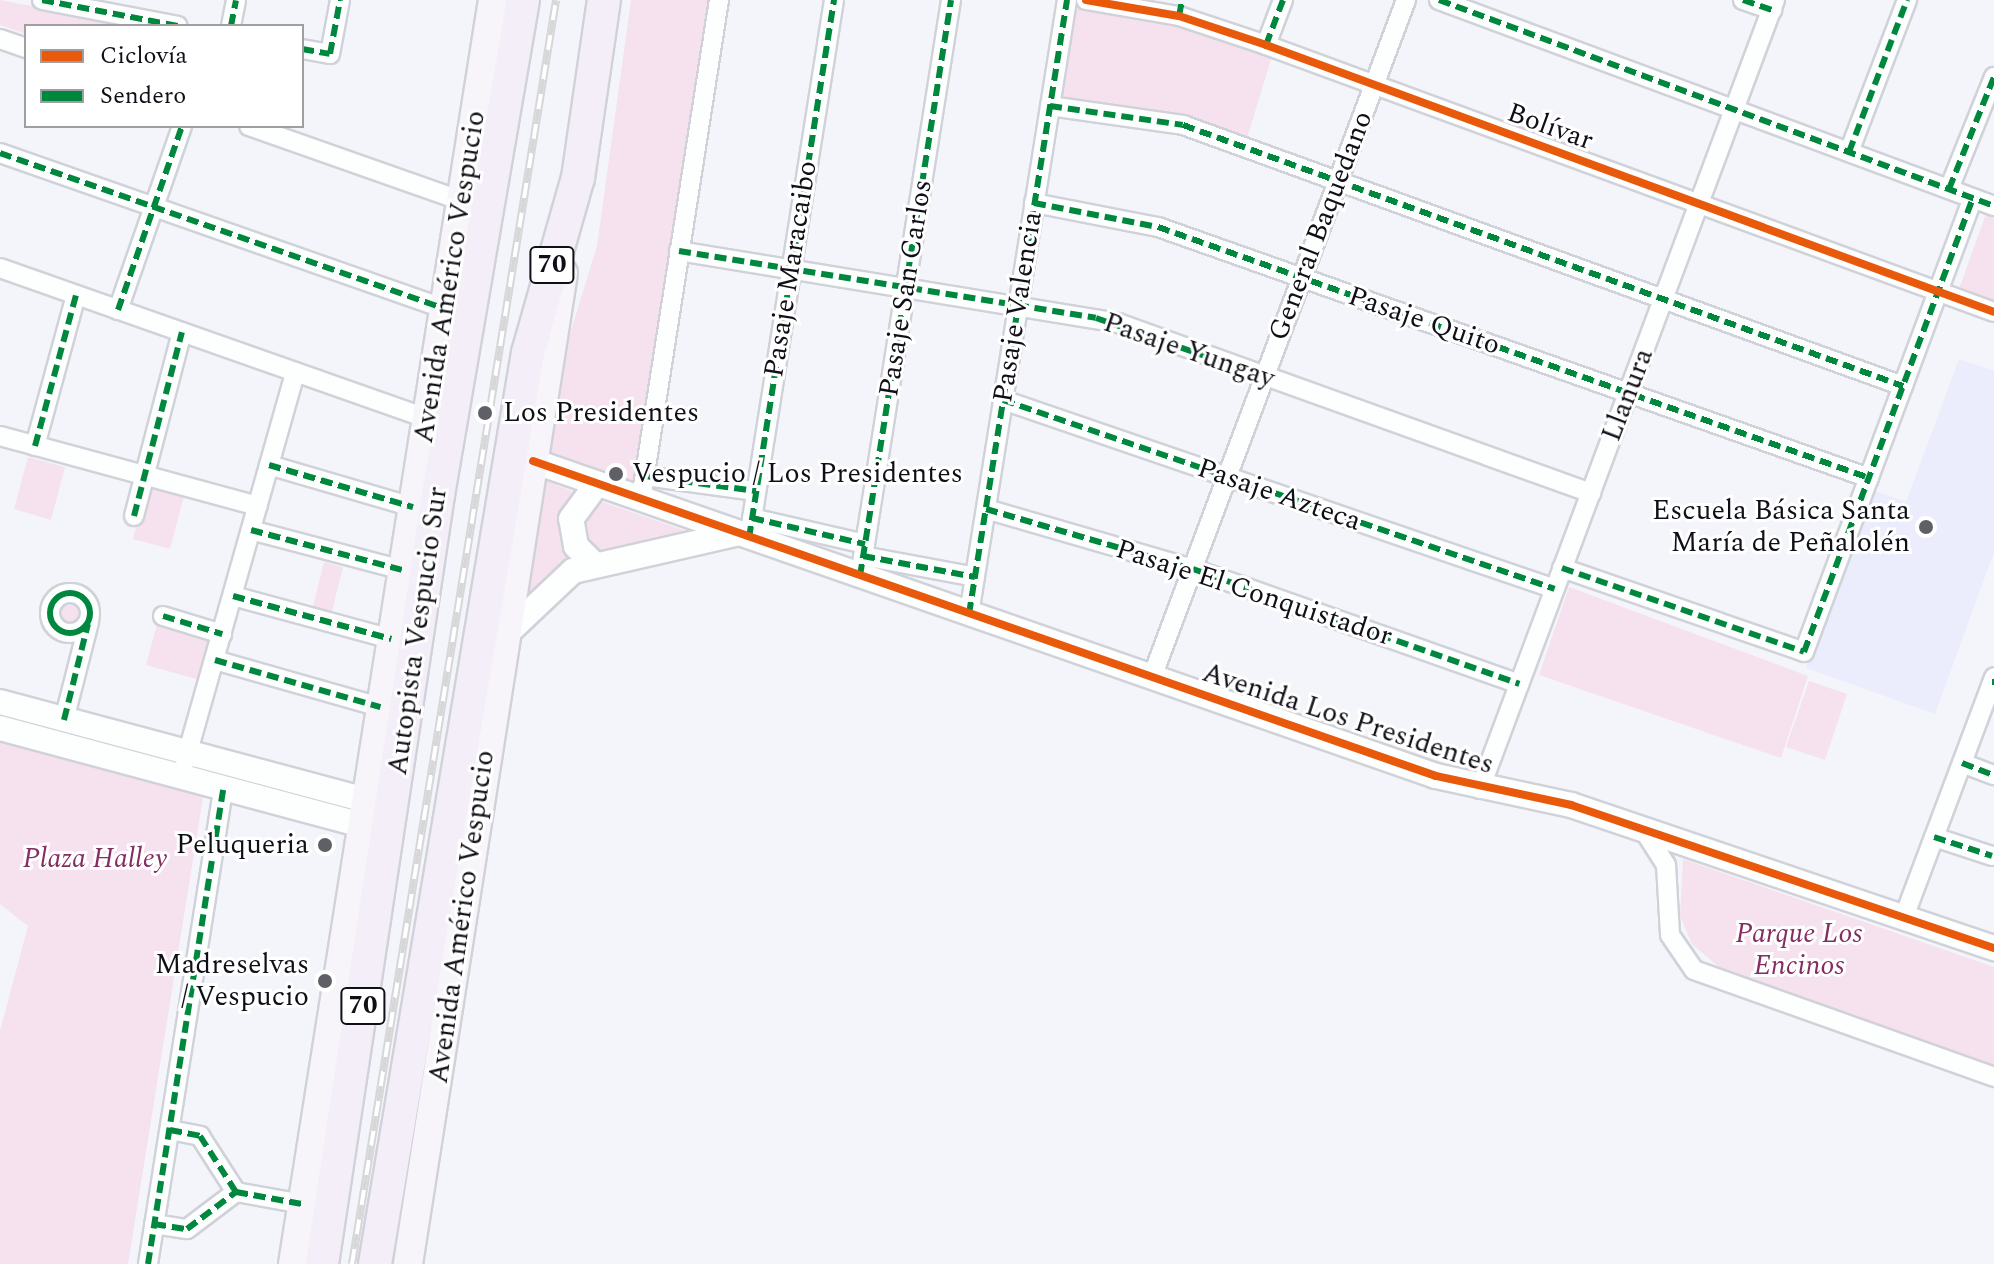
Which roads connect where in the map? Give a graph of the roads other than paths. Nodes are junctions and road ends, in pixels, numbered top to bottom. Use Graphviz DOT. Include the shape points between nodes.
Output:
graph roads {
  1 [pos="42,0"];
  2 [pos="236,0"];
  3 [pos="340,0"];
  4 [pos="493,0"];
  5 [pos="523,0"];
  6 [pos="604,0"];
  7 [pos="719,0"];
  8 [pos="834,0"];
  9 [pos="951,0"];
  10 [pos="1067,0"];
  11 [pos="1086,0"];
  12 [pos="1283,0"];
  13 [pos="1406,0"];
  14 [pos="1439,0"];
  15 [pos="1743,0"];
  16 [pos="1907,0"];
  17 [pos="1774,5"];
  18 [pos="1181,8"];
  19 [pos="168,24"];
  20 [pos="231,24"];
  21 [pos="0,39"];
  22 [pos="1266,45"];
  23 [pos="24,47"];
  24 [pos="304,49"];
  25 [pos="1994,77"];
  26 [pos="1374,86"];
  27 [pos="1050,106"];
  28 [pos="1735,108"];
  29 [pos="181,128"];
  30 [pos="255,128"];
  31 [pos="1849,152"];
  32 [pos="0,153"];
  33 [pos="578,178"];
  34 [pos="1337,184"];
  35 [pos="1949,189"];
  36 [pos="1973,198"];
  37 [pos="462,201"];
  38 [pos="1034,203"];
  39 [pos="1699,204"];
  40 [pos="1994,206"];
  41 [pos="154,207"];
  42 [pos="679,251"];
  43 [pos="0,268"];
  44 [pos="791,269"];
  45 [pos="1302,278"];
  46 [pos="906,287"];
  47 [pos="1938,292"];
  48 [pos="76,295"];
  49 [pos="1663,300"];
  50 [pos="1018,305"];
  51 [pos="445,309"];
  52 [pos="118,310"];
  53 [pos="1994,312"];
  54 [pos="182,332"];
  55 [pos="295,372"];
  56 [pos="1265,377"];
  57 [pos="1903,386"];
  58 [pos="1629,392"];
  59 [pos="1003,400"];
  60 [pos="428,419"];
  61 [pos="0,436"];
  62 [pos="35,446"];
  63 [pos="533,461"];
  64 [pos="269,465"];
  65 [pos="144,475"];
  66 [pos="1228,477"];
  67 [pos="1869,478"];
  68 [pos="597,484"];
  69 [pos="643,488"];
  70 [pos="756,491"];
  71 [pos="1591,493"];
  72 [pos="258,506"];
  73 [pos="413,507"];
  74 [pos="986,509"];
  75 [pos="134,516"];
  76 [pos="251,530"];
  77 [pos="746,530"];
  78 [pos="863,558"];
  79 [pos="595,565"];
  80 [pos="1562,568"];
  81 [pos="1193,569"];
  82 [pos="402,570"];
  83 [pos="975,577"];
  84 [pos="1555,589"];
  85 [pos="233,596"];
  86 [pos="969,614"];
  87 [pos="163,616"];
  88 [pos="89,622"];
  89 [pos="222,634"];
  90 [pos="504,636"];
  91 [pos="391,639"];
  92 [pos="215,660"];
  93 [pos="1152,677"];
  94 [pos="1993,680"];
  95 [pos="1519,684"];
  96 [pos="0,702"];
  97 [pos="380,707"];
  98 [pos="64,720"];
  99 [pos="0,728"];
  100 [pos="1962,763"];
  101 [pos="184,765"];
  102 [pos="1994,775"];
  103 [pos="223,788"];
  104 [pos="1480,789"];
  105 [pos="365,812"];
  106 [pos="1643,829"];
  107 [pos="1934,837"];
  108 [pos="1992,856"];
  109 [pos="1904,917"];
  110 [pos="1994,948"];
  111 [pos="1994,1077"];
  112 [pos="170,1130"];
  113 [pos="236,1192"];
  114 [pos="302,1204"];
  115 [pos="154,1224"];
  116 [pos="378,1255"];
  117 [pos="148,1264"];
  118 [pos="293,1264"];
  119 [pos="322,1264"];
  120 [pos="408,1264"];
  1 -- 19 [label="street"];
  2 -- 20 [label="street"];
  3 -- 24 [label="street" via="330,54"];
  4 -- 37 [label="main road, Avenida Américo Vespucio"];
  5 -- 119 [label="highway, Autopista Vespucio Sur / 70" via="438,495"];
  6 -- 33 [label="highway, Avenida Américo Vespucio / 70"];
  7 -- 42 [label="street"];
  8 -- 44 [label="street, Pasaje Maracaibo"];
  9 -- 46 [label="street, Pasaje San Carlos"];
  10 -- 27 [label="street, Pasaje Valencia"];
  11 -- 18 [label="street, Bolívar"];
  12 -- 22 [label="street"];
  13 -- 26 [label="street, General Baquedano"];
  14 -- 28 [label="street"];
  15 -- 17 [label="street"];
  16 -- 31 [label="street"];
  17 -- 28 [label="street, Llanura"];
  18 -- 22 [label="street, Bolívar"];
  21 -- 23 [label="street"];
  22 -- 26 [label="street, Bolívar"];
  25 -- 35 [label="street"];
  26 -- 34 [label="street, General Baquedano"];
  26 -- 39 [label="street, Bolívar"];
  27 -- 34 [label="street" via="1183,125"];
  27 -- 38 [label="street, Pasaje Valencia"];
  28 -- 31 [label="street"];
  28 -- 39 [label="street, Llanura"];
  29 -- 41 [label="street"];
  30 -- 37 [label="street"];
  31 -- 35 [label="street"];
  32 -- 41 [label="street"];
  33 -- 63 [label="main road, Avenida Américo Vespucio"];
  33 -- 116 [label="highway, Autopista Vespucio Sur / 70" via="528,353"];
  34 -- 45 [label="street, General Baquedano"];
  34 -- 49 [label="street"];
  35 -- 36 [label="street"];
  36 -- 40 [label="street"];
  36 -- 47 [label="street"];
  37 -- 51 [label="main road, Avenida Américo Vespucio"];
  38 -- 45 [label="street, Pasaje Quito" via="1142,222"];
  38 -- 50 [label="street, Pasaje Valencia"];
  39 -- 47 [label="street, Bolívar"];
  39 -- 49 [label="street, Llanura"];
  41 -- 51 [label="street"];
  41 -- 52 [label="street"];
  42 -- 44 [label="street, Pasaje Yungay"];
  42 -- 69 [label="street"];
  43 -- 48 [label="street"];
  44 -- 46 [label="street, Pasaje Yungay"];
  44 -- 70 [label="street, Pasaje Maracaibo"];
  45 -- 56 [label="street, General Baquedano"];
  45 -- 58 [label="street, Pasaje Quito"];
  46 -- 50 [label="street, Pasaje Yungay"];
  46 -- 78 [label="street, Pasaje San Carlos"];
  47 -- 53 [label="street, Bolívar"];
  47 -- 57 [label="street"];
  48 -- 52 [label="street"];
  48 -- 62 [label="street"];
  49 -- 57 [label="street"];
  49 -- 58 [label="street, Llanura"];
  50 -- 56 [label="street, Pasaje Yungay" via="1118,323"];
  50 -- 59 [label="street, Pasaje Valencia"];
  51 -- 60 [label="main road, Avenida Américo Vespucio"];
  52 -- 54 [label="street"];
  54 -- 55 [label="street"];
  54 -- 65 [label="street"];
  55 -- 60 [label="street"];
  55 -- 64 [label="street"];
  56 -- 66 [label="street, General Baquedano"];
  56 -- 71 [label="street, Pasaje Yungay"];
  57 -- 67 [label="street"];
  58 -- 67 [label="street, Pasaje Quito"];
  58 -- 71 [label="street, Llanura"];
  59 -- 66 [label="street, Pasaje Azteca"];
  59 -- 74 [label="street, Pasaje Valencia"];
  60 -- 73 [label="main road, Avenida Américo Vespucio"];
  61 -- 62 [label="street"];
  62 -- 65 [label="street"];
  63 -- 68 [label="street, Avenida Los Presidentes"];
  63 -- 90 [label="main road, Avenida Américo Vespucio"];
  64 -- 72 [label="street"];
  64 -- 73 [label="street"];
  65 -- 72 [label="street"];
  65 -- 75 [label="street"];
  66 -- 81 [label="street, General Baquedano"];
  66 -- 84 [label="street, Pasaje Azteca"];
  67 -- 80 [label="street" via="1804,652"];
  68 -- 69 [label="street, Avenida Los Presidentes"];
  68 -- 79 [label="street" via="571,519 576,546"];
  69 -- 70 [label="street"];
  69 -- 77 [label="street, Avenida Los Presidentes"];
  70 -- 77 [label="street, Pasaje Maracaibo"];
  71 -- 80 [label="street, Llanura"];
  72 -- 76 [label="street"];
  73 -- 82 [label="main road, Avenida Américo Vespucio"];
  74 -- 81 [label="street, Pasaje El Conquistador"];
  74 -- 83 [label="street, Pasaje Valencia"];
  76 -- 82 [label="street"];
  76 -- 85 [label="street"];
  77 -- 78 [label="street, Avenida Los Presidentes"];
  77 -- 78 [label="street"];
  77 -- 79 [label="street"];
  78 -- 83 [label="street"];
  78 -- 86 [label="street, Avenida Los Presidentes"];
  79 -- 90 [label="street" via="560,578"];
  80 -- 84 [label="street, Llanura"];
  81 -- 93 [label="street, General Baquedano"];
  81 -- 95 [label="street, Pasaje El Conquistador"];
  82 -- 91 [label="main road, Avenida Américo Vespucio"];
  83 -- 86 [label="street, Pasaje Valencia"];
  84 -- 95 [label="street, Llanura"];
  85 -- 89 [label="street"];
  85 -- 91 [label="street"];
  86 -- 93 [label="street, Avenida Los Presidentes"];
  87 -- 89 [label="street"];
  88 -- 98 [label="street"];
  89 -- 92 [label="street"];
  90 -- 120 [label="main road, Avenida Américo Vespucio"];
  91 -- 97 [label="main road, Avenida Américo Vespucio"];
  92 -- 97 [label="street"];
  92 -- 101 [label="street"];
  93 -- 104 [label="street, Avenida Los Presidentes"];
  94 -- 100 [label="street"];
  95 -- 104 [label="street, Llanura"];
  96 -- 98 [label="street"];
  97 -- 105 [label="main road, Avenida Américo Vespucio"];
  98 -- 101 [label="street"];
  99 -- 101 [label="street"];
  100 -- 102 [label="street"];
  100 -- 107 [label="street"];
  101 -- 103 [label="street"];
  101 -- 105 [label="street"];
  103 -- 105 [label="street"];
  103 -- 112 [label="street"];
  104 -- 106 [label="street, Avenida Los Presidentes" via="1543,798"];
  105 -- 114 [label="main road, Avenida Américo Vespucio"];
  106 -- 109 [label="street, Avenida Los Presidentes"];
  106 -- 111 [label="street" via="1666,865 1670,935 1694,970"];
  107 -- 108 [label="street"];
  107 -- 109 [label="street"];
  109 -- 110 [label="street, Avenida Los Presidentes"];
  112 -- 113 [label="street" via="200,1136"];
  112 -- 115 [label="street"];
  113 -- 114 [label="street"];
  113 -- 115 [label="street" via="187,1229"];
  114 -- 118 [label="main road, Avenida Américo Vespucio"];
  115 -- 117 [label="street"];
}
